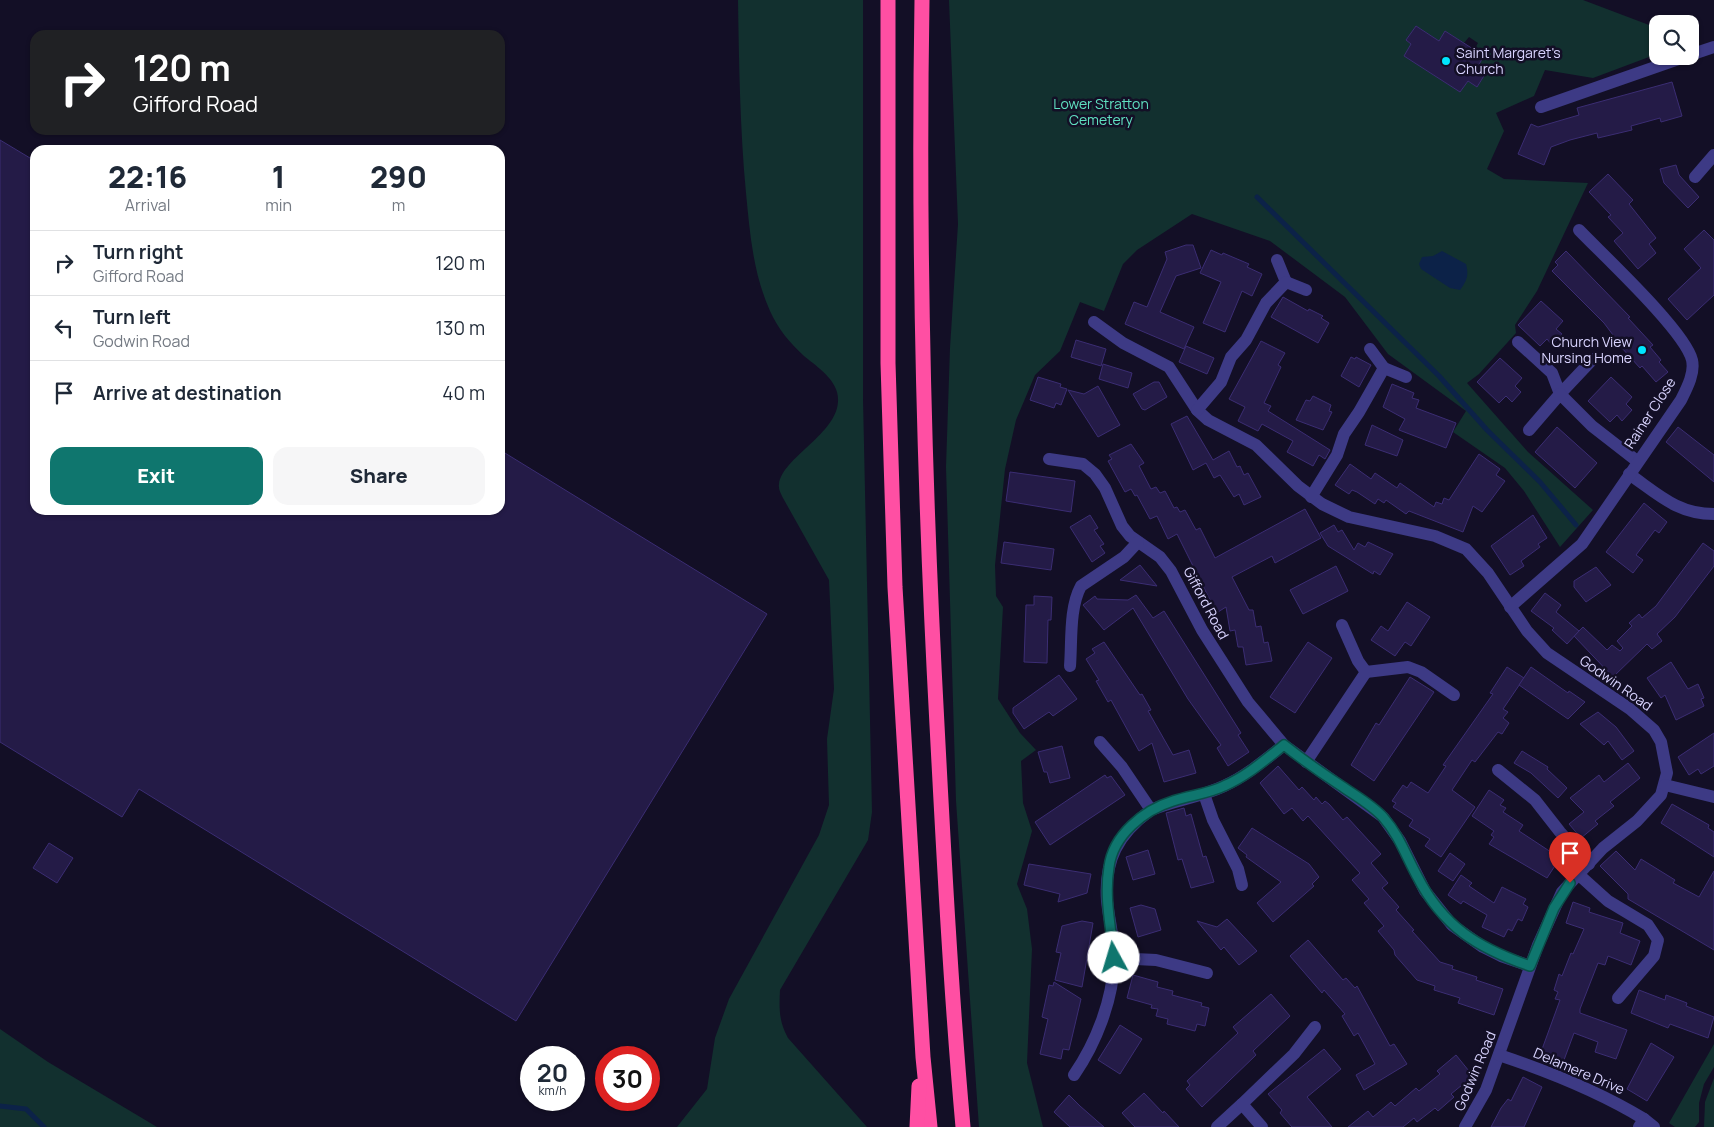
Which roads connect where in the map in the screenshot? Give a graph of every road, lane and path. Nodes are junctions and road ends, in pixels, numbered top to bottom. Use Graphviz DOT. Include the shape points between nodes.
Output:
graph roads {
  1 [pos="888,0"];
  2 [pos="922,0"];
  3 [pos="1714,47"];
  4 [pos="1699,52"];
  5 [pos="1662,65"];
  6 [pos="1541,106"];
  7 [pos="1714,155"];
  8 [pos="1695,178"];
  9 [pos="1579,230"];
  10 [pos="1277,260"];
  11 [pos="1286,282"];
  12 [pos="1306,290"];
  13 [pos="1094,322"];
  14 [pos="1518,342"];
  15 [pos="1370,349"];
  16 [pos="1593,359"];
  17 [pos="1384,368"];
  18 [pos="1406,377"];
  19 [pos="1560,394"];
  20 [pos="1197,410"];
  21 [pos="1529,430"];
  22 [pos="1049,459"];
  23 [pos="1637,461"];
  24 [pos="1629,474"];
  25 [pos="1311,497"];
  26 [pos="1714,514"];
  27 [pos="1138,542"];
  28 [pos="1510,607"];
  29 [pos="1342,625"];
  30 [pos="1070,666"];
  31 [pos="1366,672"];
  32 [pos="1454,694"];
  33 [pos="1100,742"];
  34 [pos="1284,745"];
  35 [pos="1306,762"];
  36 [pos="1498,770"];
  37 [pos="1665,785"];
  38 [pos="1204,794"];
  39 [pos="1714,796"];
  40 [pos="1151,810"];
  41 [pos="1589,864"];
  42 [pos="1578,874"];
  43 [pos="1242,885"];
  44 [pos="1114,958"];
  45 [pos="1530,966"];
  46 [pos="1206,973"];
  47 [pos="1618,998"];
  48 [pos="1314,1027"];
  49 [pos="1499,1054"];
  50 [pos="923,1057"];
  51 [pos="1074,1075"];
  52 [pos="1242,1104"];
  53 [pos="1646,1124"];
  54 [pos="916,1127"];
  55 [pos="930,1127"];
  56 [pos="963,1127"];
  57 [pos="1217,1127"];
  58 [pos="1262,1127"];
  59 [pos="1465,1127"];
  1 -- 50 [label="highway" via="888,353 895,587"];
  2 -- 56 [label="highway" via="921,227 928,532 946,900"];
  3 -- 4 [label="street"];
  5 -- 6 [label="street"];
  7 -- 8 [label="street"];
  9 -- 23 [label="street, Rainer Close" via="1674,330 1692,358 1691,375 1681,400"];
  10 -- 11 [label="street"];
  11 -- 12 [label="street"];
  11 -- 20 [label="street" via="1266,303 1246,340 1231,357 1221,382"];
  13 -- 20 [label="street, Godwin Road" via="1122,343 1169,368"];
  14 -- 19 [label="street" via="1552,373"];
  15 -- 17 [label="street"];
  16 -- 19 [label="street"];
  17 -- 18 [label="street"];
  17 -- 25 [label="street"];
  19 -- 21 [label="street"];
  19 -- 23 [label="street"];
  20 -- 25 [label="street, Godwin Road" via="1217,427 1256,445"];
  22 -- 27 [label="street, Gifford Road" via="1083,464 1089,468 1105,488 1122,526"];
  23 -- 24 [label="street, Rainer Close"];
  24 -- 26 [label="street" via="1679,508 1696,514"];
  24 -- 28 [label="street, Rainer Close" via="1582,544"];
  25 -- 28 [label="street, Godwin Road" via="1349,517 1436,536 1466,548 1488,573"];
  27 -- 30 [label="street" via="1124,556 1081,586 1075,603"];
  27 -- 34 [label="street, Gifford Road" via="1160,557 1172,571 1230,676"];
  28 -- 37 [label="street, Godwin Road" via="1547,653 1630,709 1654,730 1661,742 1666,764"];
  29 -- 31 [label="street"];
  31 -- 32 [label="street" via="1408,667"];
  31 -- 35 [label="street"];
  33 -- 40 [label="street" via="1122,767"];
  34 -- 35 [label="street, Gifford Road"];
  34 -- 38 [label="street" via="1238,779"];
  35 -- 45 [label="street, Gifford Road" via="1383,817 1400,841 1425,891 1452,925 1483,947"];
  36 -- 41 [label="street" via="1536,800"];
  37 -- 39 [label="street"];
  37 -- 41 [label="street, Godwin Road" via="1655,803"];
  38 -- 40 [label="street"];
  38 -- 43 [label="street"];
  40 -- 44 [label="street" via="1129,827 1109,864 1107,900"];
  41 -- 42 [label="street, Godwin Road"];
  42 -- 45 [label="street, Godwin Road" via="1562,892"];
  42 -- 47 [label="street" via="1608,901 1648,926 1658,940 1654,956"];
  44 -- 46 [label="street" via="1156,960"];
  44 -- 51 [label="street" via="1103,1014"];
  45 -- 49 [label="street, Godwin Road"];
  48 -- 52 [label="street" via="1294,1054"];
  49 -- 53 [label="street, Delamere Drive" via="1587,1088"];
  49 -- 59 [label="street, Godwin Road" via="1480,1104"];
  50 -- 54 [label="highway"];
  50 -- 55 [label="highway"];
  52 -- 57 [label="street"];
  52 -- 58 [label="street"];
}
